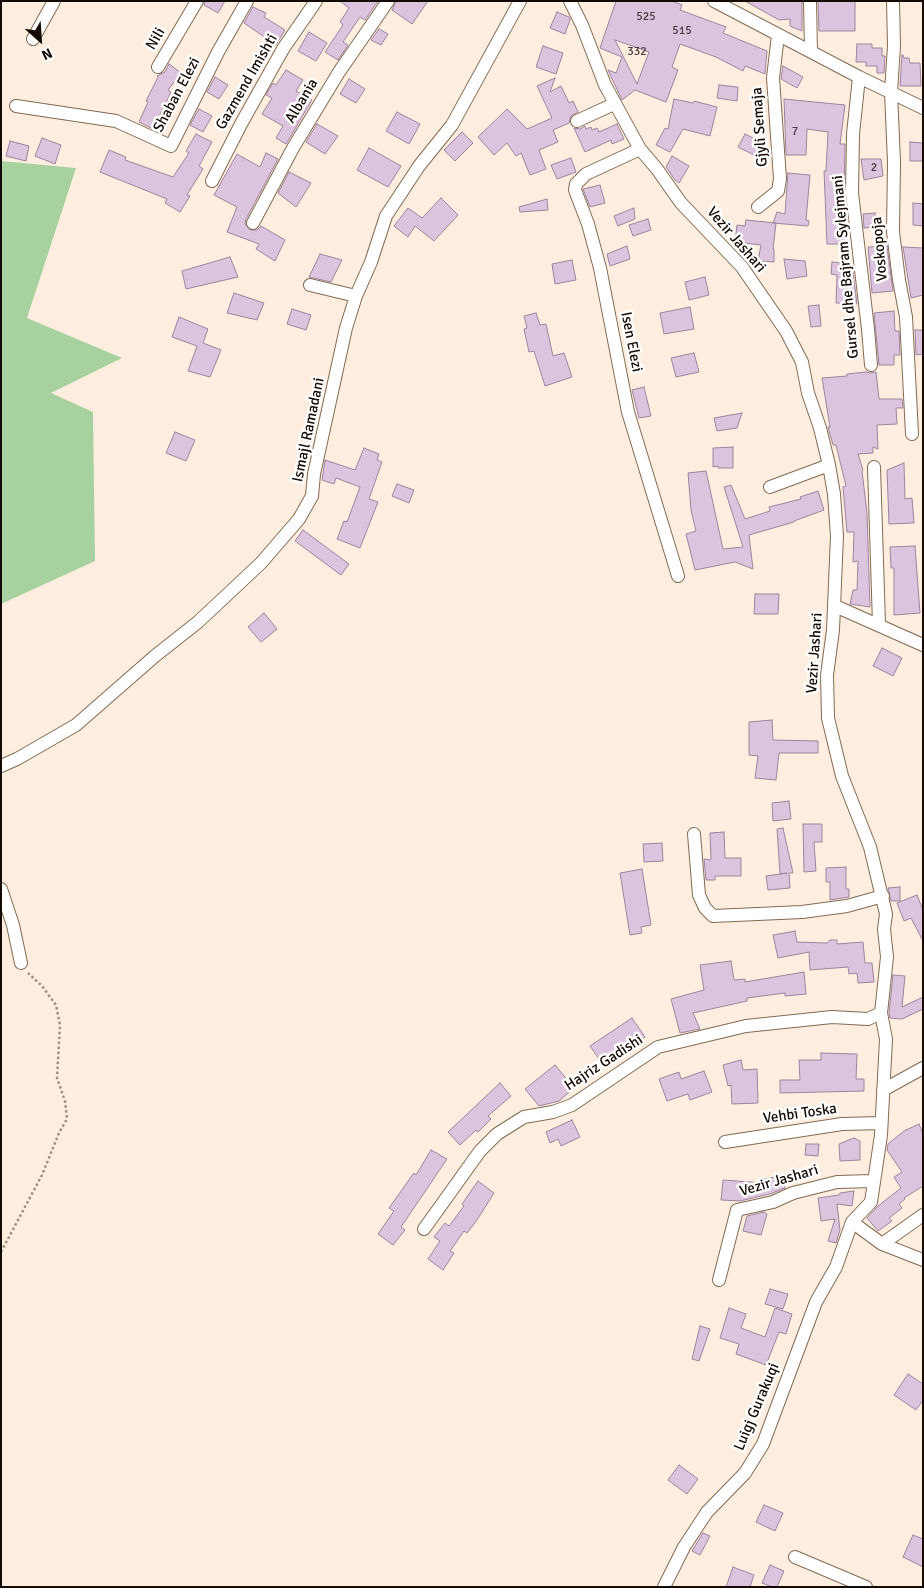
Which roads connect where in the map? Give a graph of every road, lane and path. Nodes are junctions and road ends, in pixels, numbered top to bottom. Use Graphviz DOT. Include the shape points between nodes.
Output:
graph roads {
  1 [pos="54,1"];
  2 [pos="197,1"];
  3 [pos="247,1"];
  4 [pos="316,1"];
  5 [pos="388,1"];
  6 [pos="520,1"];
  7 [pos="570,1"];
  8 [pos="714,1"];
  9 [pos="810,1"];
  10 [pos="893,1"];
  11 [pos="778,35"];
  12 [pos="33,39"];
  13 [pos="810,51"];
  14 [pos="158,67"];
  15 [pos="859,77"];
  16 [pos="891,92"];
  17 [pos="614,104"];
  18 [pos="16,106"];
  19 [pos="923,108"];
  20 [pos="577,121"];
  21 [pos="640,149"];
  22 [pos="212,181"];
  23 [pos="758,207"];
  24 [pos="253,222"];
  25 [pos="310,285"];
  26 [pos="356,296"];
  27 [pos="871,365"];
  28 [pos="912,434"];
  29 [pos="829,465"];
  30 [pos="874,467"];
  31 [pos="770,486"];
  32 [pos="678,576"];
  33 [pos="835,606"];
  34 [pos="879,624"];
  35 [pos="923,645"];
  36 [pos="1,766"];
  37 [pos="694,834"];
  38 [pos="1,889"];
  39 [pos="883,896"];
  40 [pos="21,963"];
  41 [pos="881,1013"];
  42 [pos="923,1068"];
  43 [pos="884,1090"];
  44 [pos="881,1123"];
  45 [pos="725,1142"];
  46 [pos="873,1181"];
  47 [pos="923,1215"];
  48 [pos="852,1222"];
  49 [pos="424,1229"];
  50 [pos="882,1244"];
  51 [pos="1,1252"];
  52 [pos="923,1260"];
  53 [pos="719,1280"];
  54 [pos="795,1557"];
  55 [pos="664,1587"];
  56 [pos="866,1587"];
  1 -- 12 [label="street"];
  2 -- 14 [label="street, Nili"];
  3 -- 18 [label="street, Shaban Elezi" via="171,146 116,122"];
  4 -- 22 [label="street, Gazmend Imishti" via="283,49"];
  5 -- 24 [label="street, Albania" via="339,72"];
  6 -- 26 [label="street, Ismajl Ramadani" via="452,125 419,166 386,216"];
  7 -- 17 [label="street, Vezir Jashari"];
  8 -- 11 [label="street"];
  9 -- 13 [label="street"];
  10 -- 16 [label="street"];
  11 -- 13 [label="street"];
  11 -- 23 [label="street, Gjyli Semaja" via="772,78 780,179 778,191"];
  13 -- 15 [label="street"];
  15 -- 16 [label="street"];
  15 -- 27 [label="street, Gursel dhe Bajram Sylejmani" via="852,134 852,193"];
  16 -- 19 [label="street"];
  16 -- 28 [label="street, Voskopoja" via="893,232 906,317"];
  17 -- 20 [label="street"];
  17 -- 21 [label="street, Vezir Jashari"];
  21 -- 29 [label="street, Vezir Jashari" via="681,203 742,267 786,331 802,362"];
  21 -- 32 [label="street, Isen Elezi" via="586,174 576,184 575,190 600,268 628,412"];
  25 -- 26 [label="street"];
  26 -- 36 [label="street, Ismajl Ramadani" via="346,328 312,496 299,519 260,563 198,622 76,725"];
  29 -- 31 [label="street"];
  29 -- 33 [label="street, Vezir Jashari" via="837,536"];
  30 -- 34 [label="street"];
  33 -- 34 [label="street"];
  33 -- 39 [label="street, Vezir Jashari" via="827,675 828,718 842,776 870,848"];
  34 -- 35 [label="street"];
  37 -- 39 [label="street" via="699,895 713,916 802,912 847,906"];
  38 -- 40 [label="street"];
  39 -- 41 [label="street, Vezir Jashari" via="887,957"];
  40 -- 51 [label="path" via="56,1005 60,1025 57,1078 67,1119"];
  41 -- 43 [label="street, Vezir Jashari" via="886,1038"];
  41 -- 49 [label="street, Hajriz Gadishi" via="868,1019 832,1018 746,1026 658,1047 572,1105 524,1117 497,1134 480,1150"];
  42 -- 43 [label="street"];
  43 -- 44 [label="street, Vezir Jashari"];
  44 -- 45 [label="street, Vehbi Toska" via="842,1124"];
  44 -- 46 [label="street, Vezir Jashari"];
  46 -- 48 [label="street, Vezir Jashari" via="870,1202"];
  46 -- 53 [label="street, Vezir Jashari" via="837,1182 737,1210"];
  47 -- 50 [label="street"];
  48 -- 50 [label="street"];
  48 -- 55 [label="street, Luigj Gurakuqi" via="836,1267 816,1302 763,1444 745,1473 707,1512 684,1546"];
  50 -- 52 [label="street"];
  54 -- 56 [label="street"];
}
